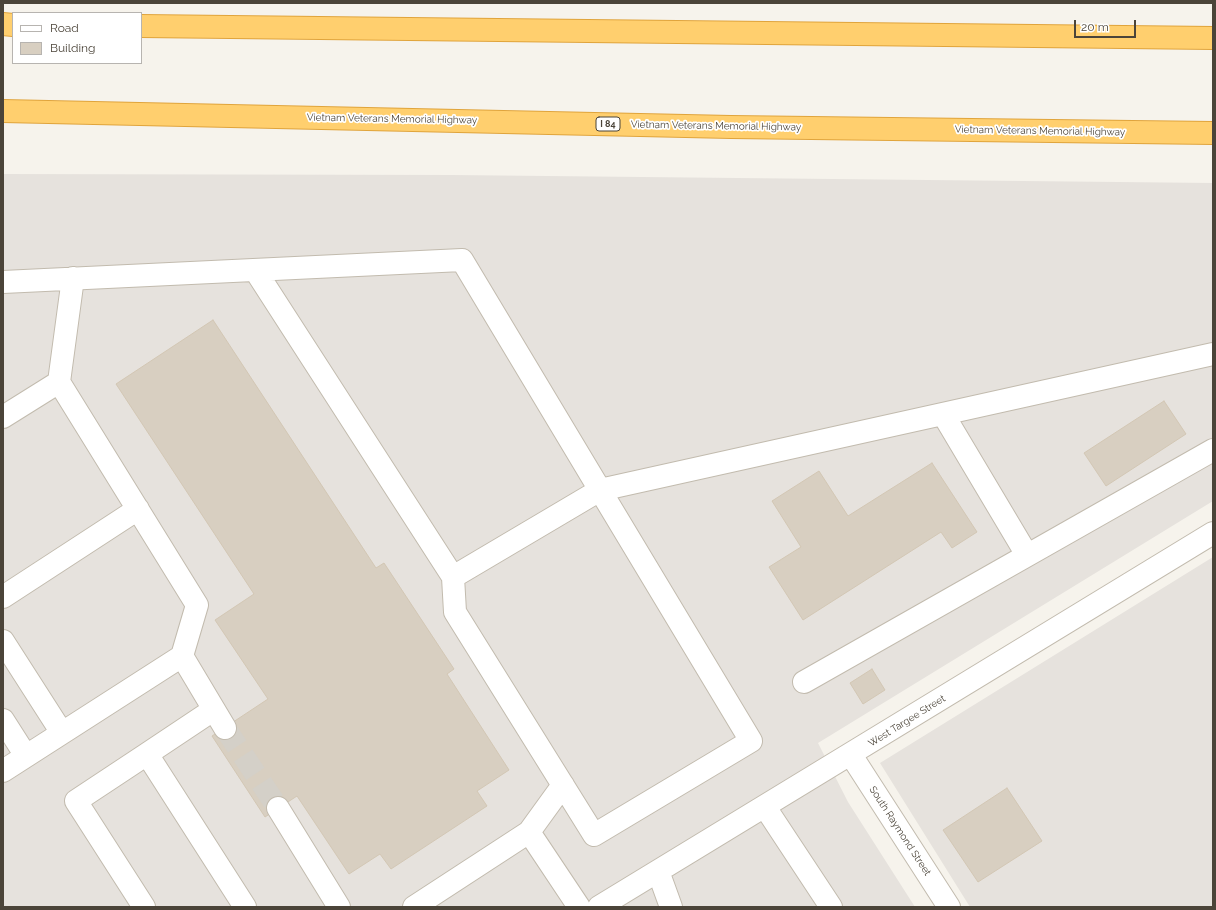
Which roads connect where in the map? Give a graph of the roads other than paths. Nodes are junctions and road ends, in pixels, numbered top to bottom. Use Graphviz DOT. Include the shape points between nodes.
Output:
graph roads {
  1 [pos="142,26"];
  2 [pos="1213,38"];
  3 [pos="3,111"];
  4 [pos="1213,133"];
  5 [pos="256,270"];
  6 [pos="73,278"];
  7 [pos="3,282"];
  8 [pos="1213,354"];
  9 [pos="60,382"];
  10 [pos="943,414"];
  11 [pos="3,417"];
  12 [pos="1213,450"];
  13 [pos="600,490"];
  14 [pos="138,509"];
  15 [pos="1213,533"];
  16 [pos="1027,555"];
  17 [pos="453,577"];
  18 [pos="3,597"];
  19 [pos="3,641"];
  20 [pos="182,656"];
  21 [pos="804,682"];
  22 [pos="3,720"];
  23 [pos="62,733"];
  24 [pos="147,754"];
  25 [pos="851,755"];
  26 [pos="26,756"];
  27 [pos="3,771"];
  28 [pos="563,785"];
  29 [pos="765,806"];
  30 [pos="278,808"];
  31 [pos="529,832"];
  32 [pos="658,871"];
  33 [pos="144,907"];
  34 [pos="245,907"];
  35 [pos="339,907"];
  36 [pos="414,907"];
  37 [pos="579,907"];
  38 [pos="599,907"];
  39 [pos="671,907"];
  40 [pos="831,907"];
  41 [pos="949,907"];
  1 -- 2 [label="highway"];
  3 -- 4 [label="highway, Vietnam Veterans Memorial Highway / I 84" via="731,127"];
  5 -- 6 [label="street"];
  5 -- 13 [label="street" via="462,260"];
  5 -- 17 [label="street"];
  6 -- 7 [label="street"];
  6 -- 9 [label="street"];
  8 -- 10 [label="street"];
  9 -- 11 [label="street"];
  9 -- 14 [label="street"];
  10 -- 13 [label="street"];
  10 -- 16 [label="street"];
  12 -- 16 [label="street"];
  13 -- 17 [label="street"];
  13 -- 28 [label="street" via="751,740 594,835"];
  14 -- 18 [label="street"];
  14 -- 20 [label="street" via="197,605"];
  15 -- 25 [label="street, West Targee Street"];
  16 -- 21 [label="street"];
  17 -- 28 [label="street" via="455,612"];
  19 -- 23 [label="street"];
  20 -- 23 [label="street"];
  20 -- 24 [label="street" via="219,719"];
  22 -- 26 [label="street"];
  23 -- 26 [label="street"];
  24 -- 33 [label="street" via="76,801"];
  24 -- 34 [label="street"];
  25 -- 29 [label="street, West Targee Street"];
  25 -- 41 [label="street, South Raymond Street"];
  26 -- 27 [label="street"];
  28 -- 31 [label="street"];
  29 -- 32 [label="street, West Targee Street"];
  29 -- 40 [label="street"];
  30 -- 35 [label="street"];
  31 -- 36 [label="street"];
  31 -- 37 [label="street"];
  32 -- 38 [label="street, West Targee Street"];
  32 -- 39 [label="street"];
}
